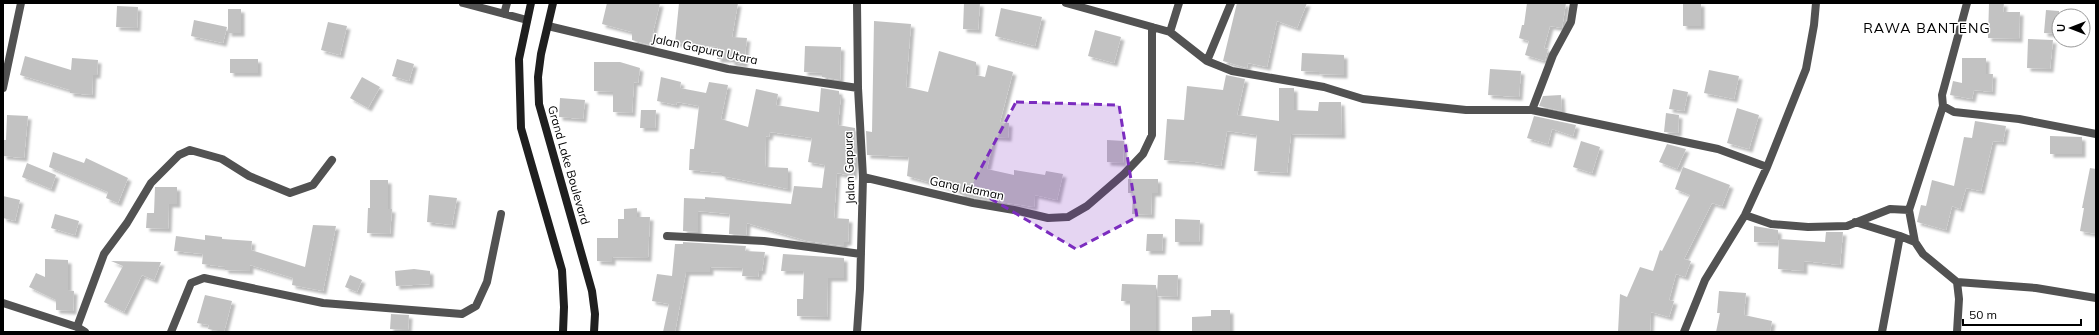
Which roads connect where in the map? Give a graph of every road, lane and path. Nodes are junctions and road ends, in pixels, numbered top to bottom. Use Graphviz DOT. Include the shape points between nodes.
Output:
graph roads {
  1 [pos="21,3"];
  2 [pos="463,3"];
  3 [pos="507,3"];
  4 [pos="531,3"];
  5 [pos="553,3"];
  6 [pos="857,3"];
  7 [pos="1066,3"];
  8 [pos="1179,3"];
  9 [pos="1231,3"];
  10 [pos="1574,3"];
  11 [pos="1816,3"];
  12 [pos="1967,3"];
  13 [pos="504,14"];
  14 [pos="527,20"];
  15 [pos="548,26"];
  16 [pos="1152,27"];
  17 [pos="1170,32"];
  18 [pos="1207,61"];
  19 [pos="3,88"];
  20 [pos="858,88"];
  21 [pos="1943,106"];
  22 [pos="1532,110"];
  23 [pos="2096,134"];
  24 [pos="332,160"];
  25 [pos="1767,167"];
  26 [pos="863,177"];
  27 [pos="1910,210"];
  28 [pos="501,214"];
  29 [pos="1745,216"];
  30 [pos="1855,222"];
  31 [pos="668,236"];
  32 [pos="1900,236"];
  33 [pos="1915,242"];
  34 [pos="861,254"];
  35 [pos="1956,282"];
  36 [pos="2096,298"];
  37 [pos="3,303"];
  38 [pos="77,327"];
  39 [pos="85,332"];
  40 [pos="172,332"];
  41 [pos="563,332"];
  42 [pos="594,332"];
  43 [pos="857,332"];
  44 [pos="1684,332"];
  45 [pos="1882,332"];
  46 [pos="1957,332"];
  1 -- 19 [label="street"];
  2 -- 13 [label="street"];
  3 -- 13 [label="street"];
  4 -- 14 [label="street"];
  5 -- 15 [label="street, Grand Lake Boulevard"];
  6 -- 20 [label="street, Jalan Gapura"];
  7 -- 16 [label="street"];
  8 -- 17 [label="street"];
  9 -- 18 [label="street"];
  10 -- 22 [label="street" via="1571,22 1553,55"];
  11 -- 25 [label="street" via="1806,69"];
  12 -- 21 [label="street" via="1942,95"];
  13 -- 14 [label="street"];
  14 -- 41 [label="street" via="519,59 521,128 562,270"];
  15 -- 20 [label="street, Jalan Gapura Utara" via="728,69"];
  15 -- 42 [label="street, Grand Lake Boulevard" via="538,77 539,104 592,291"];
  16 -- 17 [label="street"];
  16 -- 26 [label="street, Gang Idaman" via="1152,135 1143,154 1124,174 1087,206 1068,217 1048,218"];
  17 -- 18 [label="street"];
  18 -- 22 [label="street" via="1232,71 1324,87 1363,99 1466,110"];
  20 -- 26 [label="street, Jalan Gapura"];
  21 -- 23 [label="street" via="1954,112 2019,119"];
  21 -- 27 [label="street"];
  22 -- 25 [label="street" via="1718,148"];
  24 -- 38 [label="street" via="313,185 290,193 248,176 222,159 190,150 179,154 150,182 127,223 104,254"];
  25 -- 29 [label="street"];
  26 -- 34 [label="street, Jalan Gapura"];
  27 -- 30 [label="street" via="1890,209"];
  27 -- 33 [label="street"];
  28 -- 40 [label="street" via="487,282 476,306 462,314 323,303 204,278 191,283"];
  29 -- 30 [label="street" via="1772,224 1808,227 1847,226"];
  29 -- 44 [label="street" via="1705,280"];
  30 -- 32 [label="street"];
  31 -- 34 [label="street" via="764,241"];
  32 -- 33 [label="street"];
  32 -- 45 [label="street"];
  33 -- 35 [label="street" via="1923,254"];
  34 -- 43 [label="street, Jalan Gapura"];
  35 -- 36 [label="street" via="2036,288"];
  35 -- 46 [label="street" via="1959,299"];
  37 -- 38 [label="street"];
  38 -- 39 [label="street"];
}
